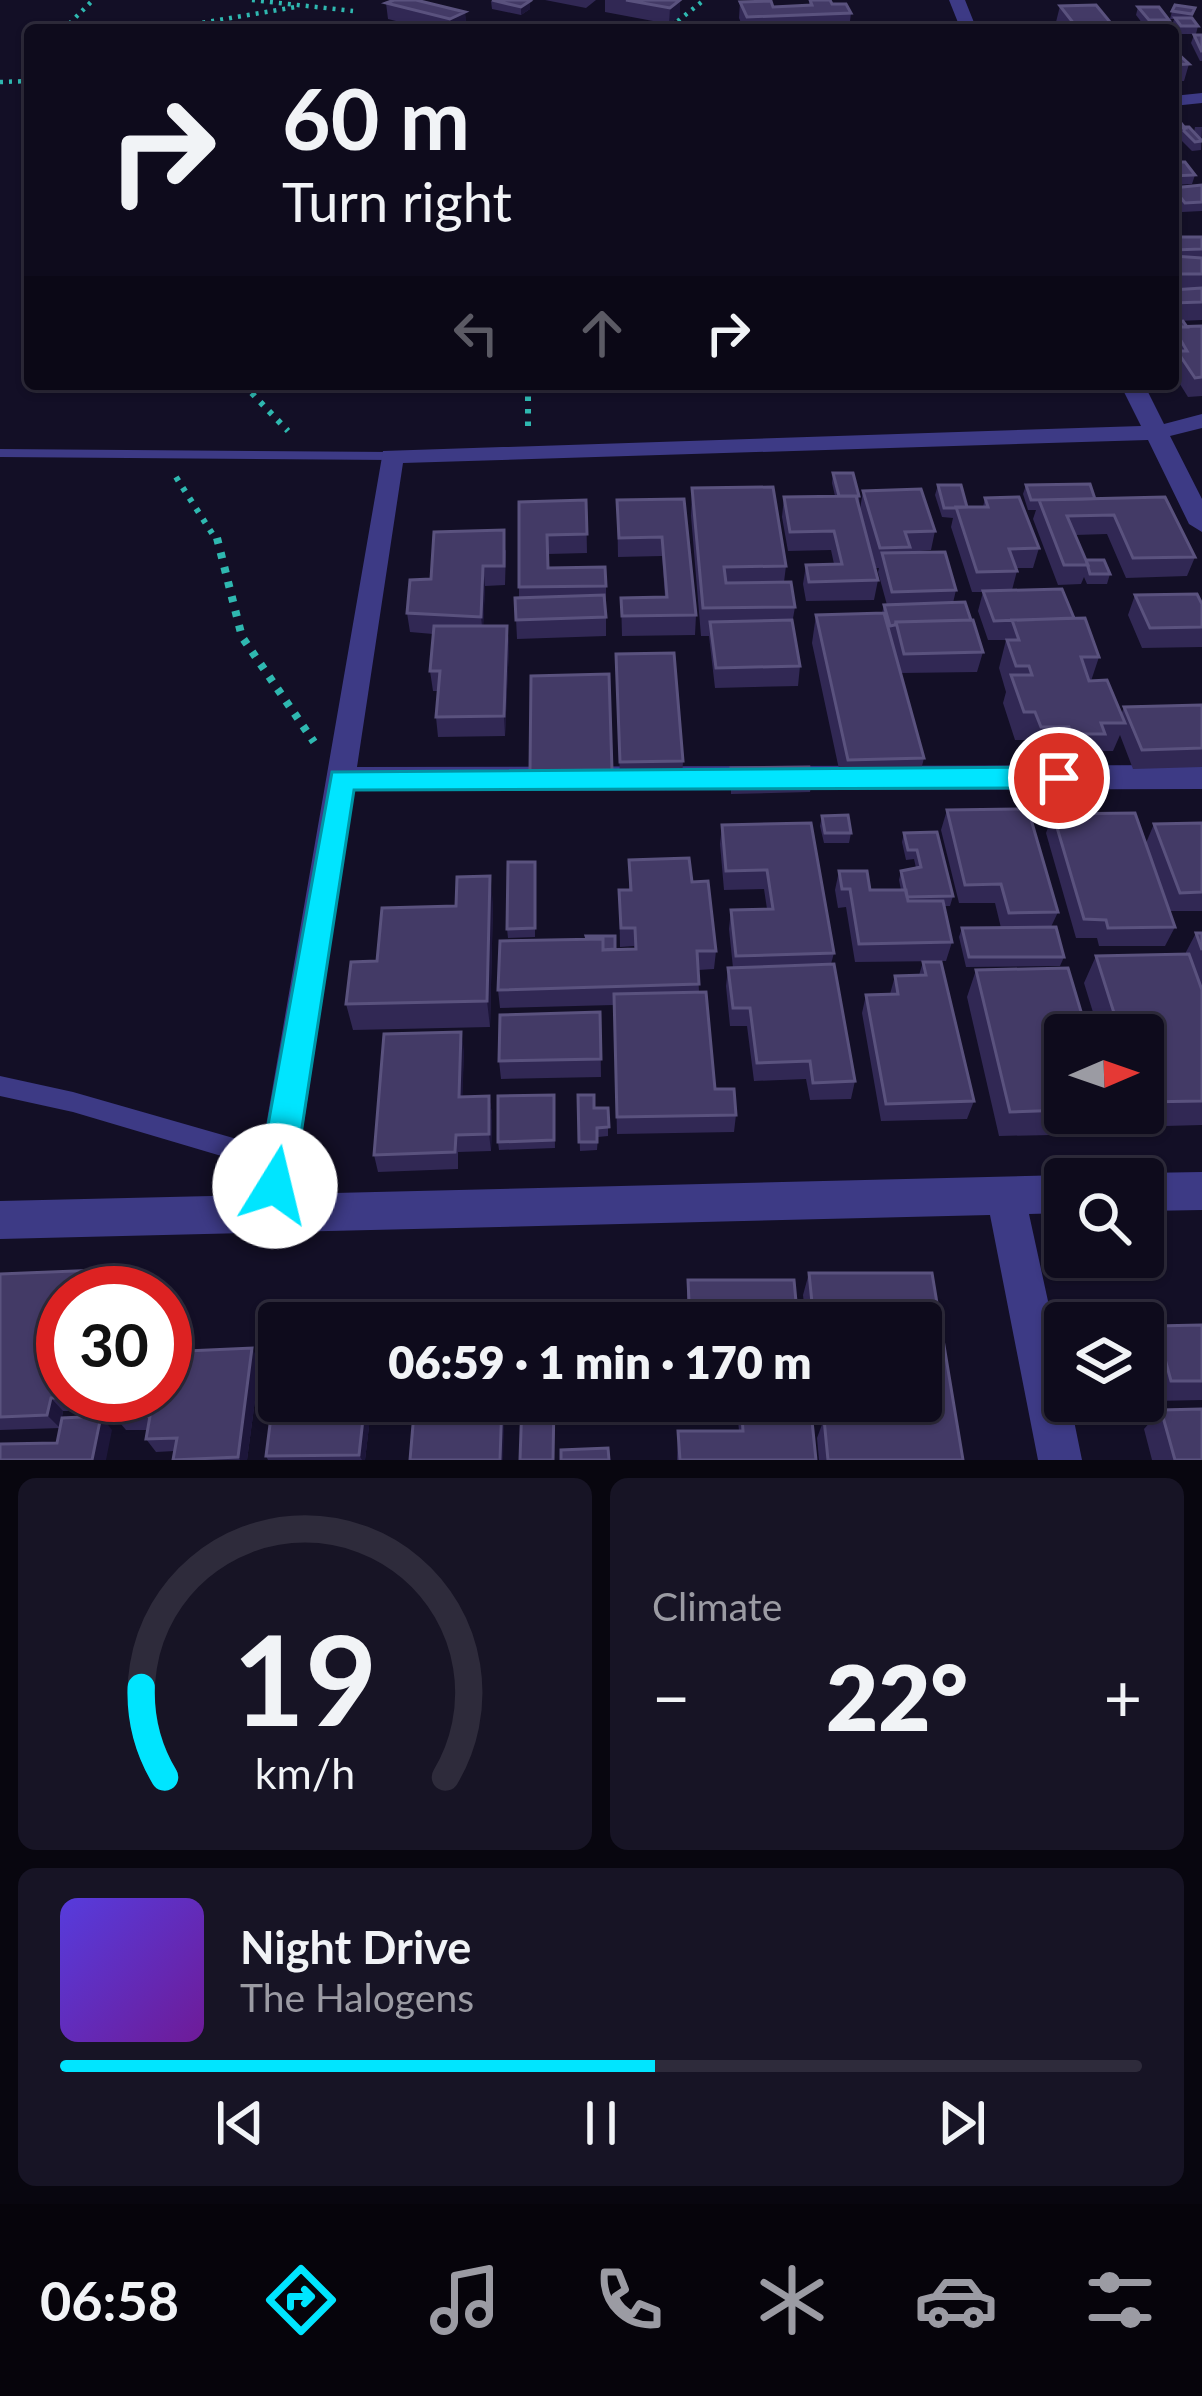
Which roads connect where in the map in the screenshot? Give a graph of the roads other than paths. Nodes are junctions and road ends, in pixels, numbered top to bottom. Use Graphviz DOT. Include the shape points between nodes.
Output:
graph roads {
  1 [pos="1135,390"];
  2 [pos="1202,421"];
  3 [pos="1155,433"];
  4 [pos="0,453"];
  5 [pos="392,456"];
  6 [pos="1202,524"];
  7 [pos="1202,777"];
  8 [pos="342,779"];
  9 [pos="0,1086"];
  10 [pos="279,1162"];
  11 [pos="1202,1191"];
  12 [pos="1164,1192"];
  13 [pos="1044,1195"];
  14 [pos="1006,1196"];
  15 [pos="271,1210"];
  16 [pos="0,1220"];
  17 [pos="1060,1460"];
  1 -- 3 [label="street"];
  2 -- 3 [label="street"];
  3 -- 5 [label="street"];
  3 -- 6 [label="street"];
  4 -- 5 [label="lane"];
  5 -- 8 [label="street"];
  7 -- 8 [label="street"];
  8 -- 10 [label="street"];
  9 -- 10 [label="lane"];
  10 -- 15 [label="street"];
  11 -- 12 [label="street"];
  13 -- 14 [label="street"];
  14 -- 15 [label="street"];
  14 -- 17 [label="street"];
  15 -- 16 [label="street"];
}
